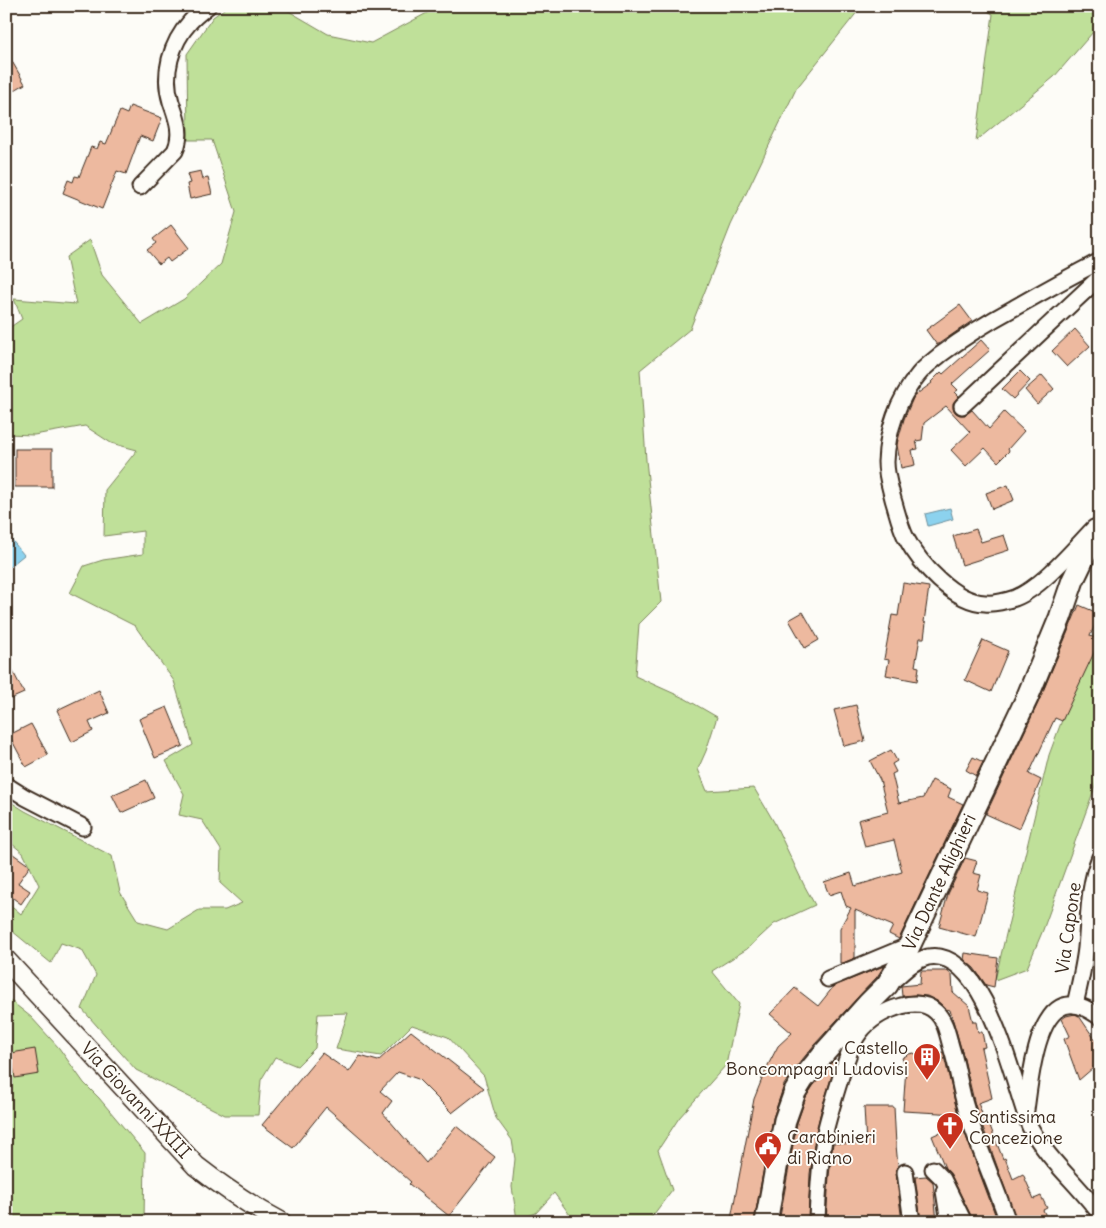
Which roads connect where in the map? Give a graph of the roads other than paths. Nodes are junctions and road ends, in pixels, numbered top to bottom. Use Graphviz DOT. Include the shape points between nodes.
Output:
graph roads {
  1 [pos="208,6"];
  2 [pos="140,187"];
  3 [pos="1100,261"];
  4 [pos="1100,277"];
  5 [pos="962,406"];
  6 [pos="1100,522"];
  7 [pos="1100,528"];
  8 [pos="6,785"];
  9 [pos="82,827"];
  10 [pos="1100,857"];
  11 [pos="910,945"];
  12 [pos="6,960"];
  13 [pos="828,979"];
  14 [pos="887,985"];
  15 [pos="1075,1005"];
  16 [pos="1100,1017"];
  17 [pos="857,1030"];
  18 [pos="1025,1115"];
  19 [pos="905,1172"];
  20 [pos="1100,1214"];
  21 [pos="281,1222"];
  22 [pos="766,1222"];
  23 [pos="817,1222"];
  24 [pos="912,1222"];
  25 [pos="949,1222"];
  26 [pos="964,1222"];
  27 [pos="1008,1222"];
  1 -- 2 [label="street" via="182,33 169,64 167,85 178,123 177,144"];
  3 -- 6 [label="street" via="988,322 924,368 895,414 886,462 901,526 911,547 938,580 972,601 985,603 1016,598 1054,569"];
  4 -- 5 [label="street"];
  7 -- 11 [label="main road, Via Dante Alighieri" via="1073,580 1027,698"];
  8 -- 9 [label="street"];
  10 -- 15 [label="street, Via Capone" via="1090,893 1086,950"];
  11 -- 13 [label="street"];
  11 -- 14 [label="main road, Via Dante Alighieri"];
  12 -- 21 [label="street, Via Giovanni XXIII" via="192,1161 219,1184"];
  14 -- 17 [label="main road, Via Dante Alighieri"];
  14 -- 18 [label="street" via="916,962 929,957 944,958 963,971 984,999"];
  15 -- 16 [label="street"];
  15 -- 18 [label="street" via="1061,1008 1045,1025 1036,1052"];
  17 -- 22 [label="main road, Via Dante Alighieri" via="819,1059 795,1092 785,1120"];
  17 -- 23 [label="street" via="826,1129"];
  17 -- 27 [label="street" via="882,1013 908,1005 926,1005 939,1015 955,1058 966,1107"];
  18 -- 20 [label="street" via="1049,1156"];
  19 -- 24 [label="street"];
  25 -- 26 [label="street" via="938,1174"];
}
